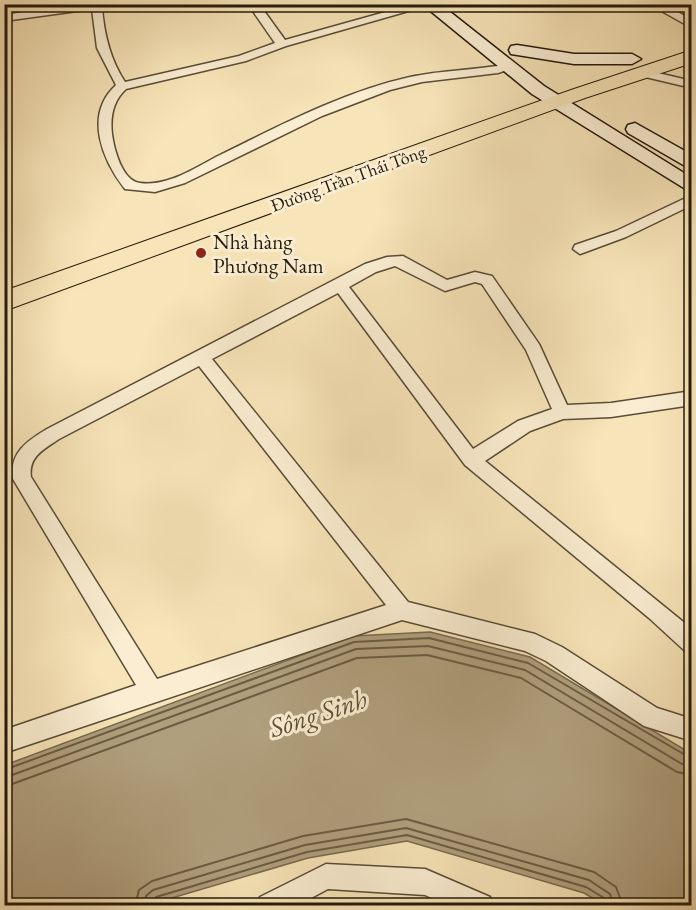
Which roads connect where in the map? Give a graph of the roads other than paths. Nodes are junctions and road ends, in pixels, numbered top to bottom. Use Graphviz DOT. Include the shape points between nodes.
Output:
graph roads {
  1 [pos="27,4"];
  2 [pos="253,4"];
  3 [pos="654,4"];
  4 [pos="100,5"];
  5 [pos="423,5"];
  6 [pos="35,13"];
  7 [pos="4,18"];
  8 [pos="692,26"];
  9 [pos="501,37"];
  10 [pos="692,38"];
  11 [pos="282,44"];
  12 [pos="517,50"];
  13 [pos="692,56"];
  14 [pos="636,66"];
  15 [pos="510,67"];
  16 [pos="692,85"];
  17 [pos="122,86"];
  18 [pos="557,89"];
  19 [pos="692,164"];
  20 [pos="692,187"];
  21 [pos="692,200"];
  22 [pos="580,249"];
  23 [pos="4,278"];
  24 [pos="340,285"];
  25 [pos="4,301"];
  26 [pos="201,356"];
  27 [pos="692,398"];
  28 [pos="562,412"];
  29 [pos="471,460"];
  30 [pos="402,610"];
  31 [pos="692,644"];
  32 [pos="152,691"];
  33 [pos="692,730"];
  34 [pos="4,742"];
  35 [pos="269,906"];
  36 [pos="481,906"];
  1 -- 6 [label="street"];
  2 -- 11 [label="street"];
  3 -- 8 [label="street"];
  4 -- 6 [label="street"];
  4 -- 17 [label="street" via="104,55"];
  5 -- 11 [label="street"];
  5 -- 15 [label="main road" via="448,19"];
  6 -- 7 [label="street"];
  9 -- 12 [label="main road"];
  10 -- 14 [label="highway, Đường Trần Thái Tông"];
  11 -- 17 [label="street" via="242,58"];
  12 -- 14 [label="main road" via="549,58"];
  12 -- 18 [label="main road"];
  13 -- 14 [label="highway, Đường Trần Thái Tông"];
  14 -- 16 [label="street"];
  14 -- 18 [label="highway, Đường Trần Thái Tông"];
  15 -- 17 [label="street" via="479,74 429,77 360,95 186,177 148,189 130,186 116,169 106,144 108,106 113,93"];
  15 -- 18 [label="main road"];
  18 -- 19 [label="main road"];
  18 -- 20 [label="main road"];
  18 -- 23 [label="highway, Đường Trần Thái Tông"];
  18 -- 25 [label="highway, Đường Trần Thái Tông"];
  21 -- 22 [label="street"];
  24 -- 26 [label="street"];
  24 -- 28 [label="street" via="386,261 396,260 445,286 475,277 487,280 533,348"];
  24 -- 29 [label="street"];
  26 -- 30 [label="street"];
  26 -- 32 [label="street" via="53,434 24,456 19,466 22,479"];
  27 -- 28 [label="street" via="611,410"];
  28 -- 29 [label="street" via="524,426"];
  29 -- 31 [label="street"];
  30 -- 32 [label="street"];
  30 -- 33 [label="street" via="528,640 652,718"];
  32 -- 34 [label="street"];
  35 -- 36 [label="street" via="327,876 425,882"];
}
